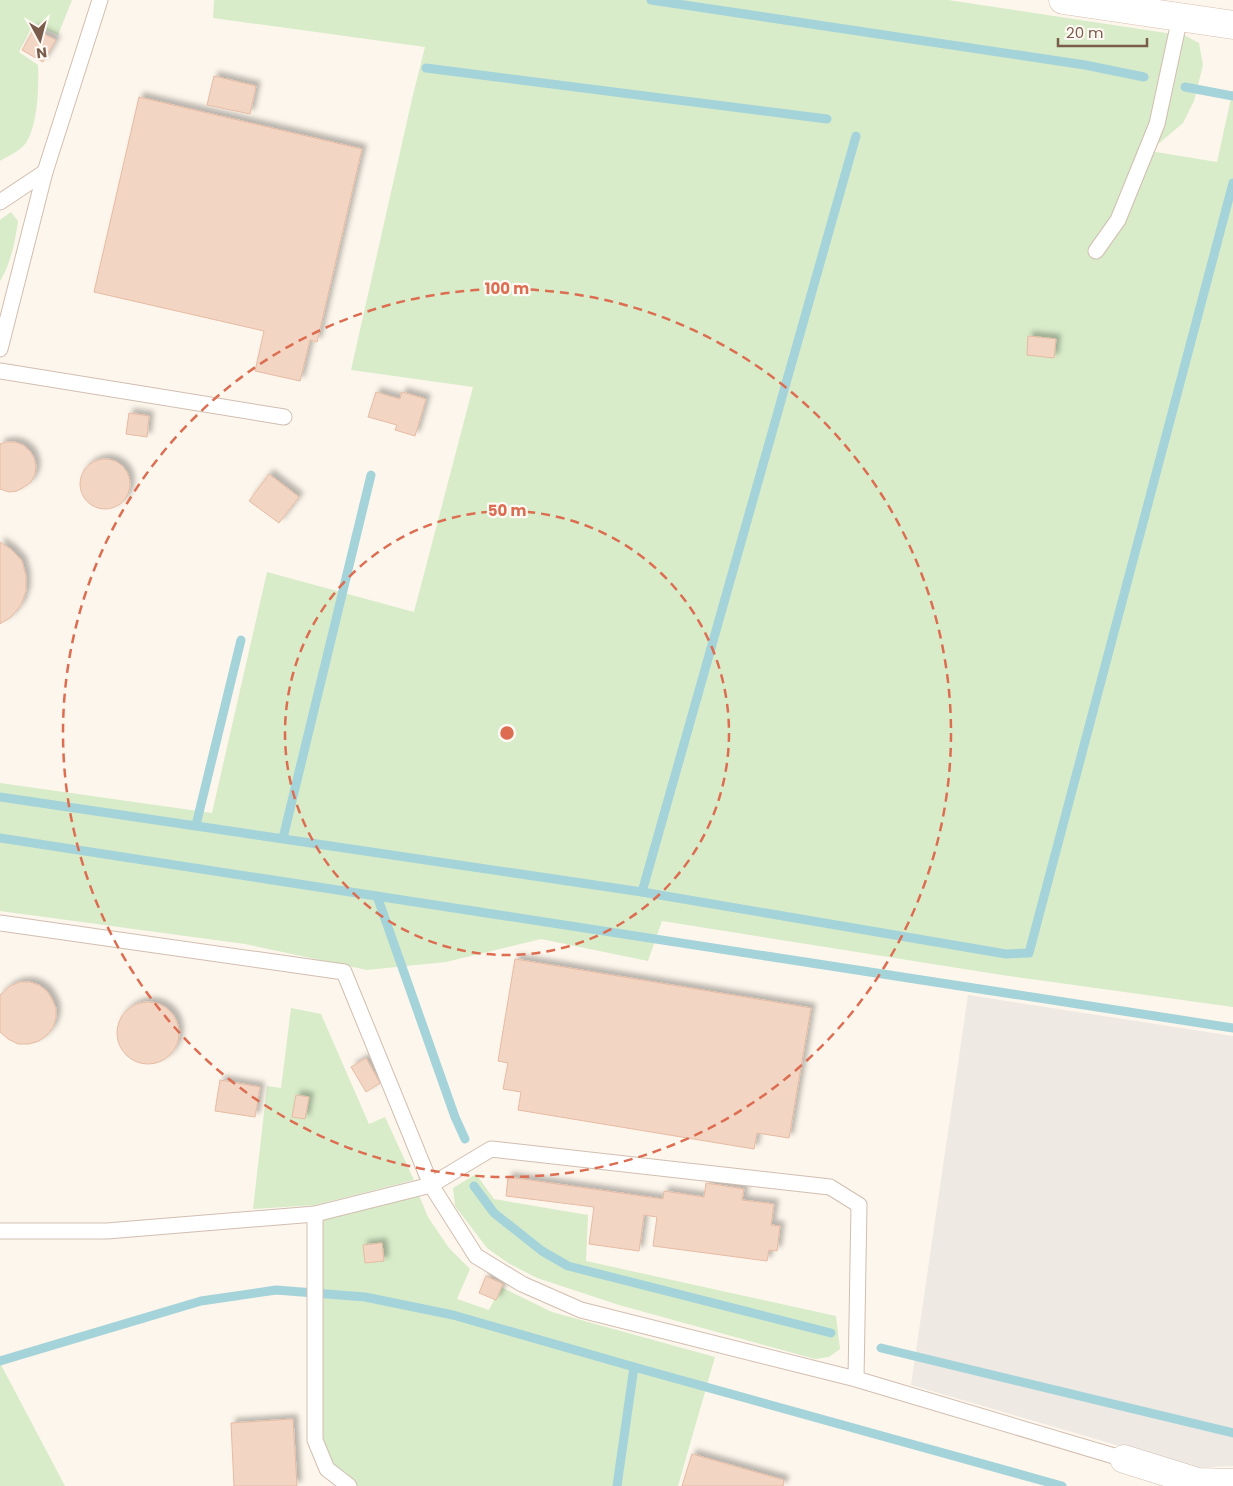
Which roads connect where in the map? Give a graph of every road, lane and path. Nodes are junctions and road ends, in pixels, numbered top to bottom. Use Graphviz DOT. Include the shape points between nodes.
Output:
graph roads {
  1 [pos="100,0"];
  2 [pos="1063,0"];
  3 [pos="1068,0"];
  4 [pos="1180,17"];
  5 [pos="1233,25"];
  6 [pos="45,172"];
  7 [pos="0,202"];
  8 [pos="1096,251"];
  9 [pos="0,349"];
  10 [pos="0,371"];
  11 [pos="284,417"];
  12 [pos="0,923"];
  13 [pos="431,1185"];
  14 [pos="315,1214"];
  15 [pos="0,1232"];
  16 [pos="856,1379"];
  17 [pos="1124,1459"];
  18 [pos="1233,1483"];
  19 [pos="1198,1484"];
  20 [pos="349,1486"];
  1 -- 6 [label="lane"];
  2 -- 3 [label="street"];
  3 -- 4 [label="street"];
  4 -- 5 [label="street"];
  4 -- 8 [label="lane" via="1157,124 1118,220"];
  6 -- 7 [label="lane"];
  6 -- 9 [label="lane"];
  10 -- 11 [label="lane"];
  12 -- 13 [label="lane" via="344,972"];
  13 -- 14 [label="lane"];
  13 -- 16 [label="lane" via="476,1256 522,1284 581,1310"];
  13 -- 16 [label="lane" via="491,1149 830,1187 859,1205"];
  14 -- 15 [label="lane" via="107,1231"];
  14 -- 20 [label="lane" via="315,1440 327,1469"];
  16 -- 17 [label="lane"];
  17 -- 19 [label="street"];
  18 -- 19 [label="street"];
}
